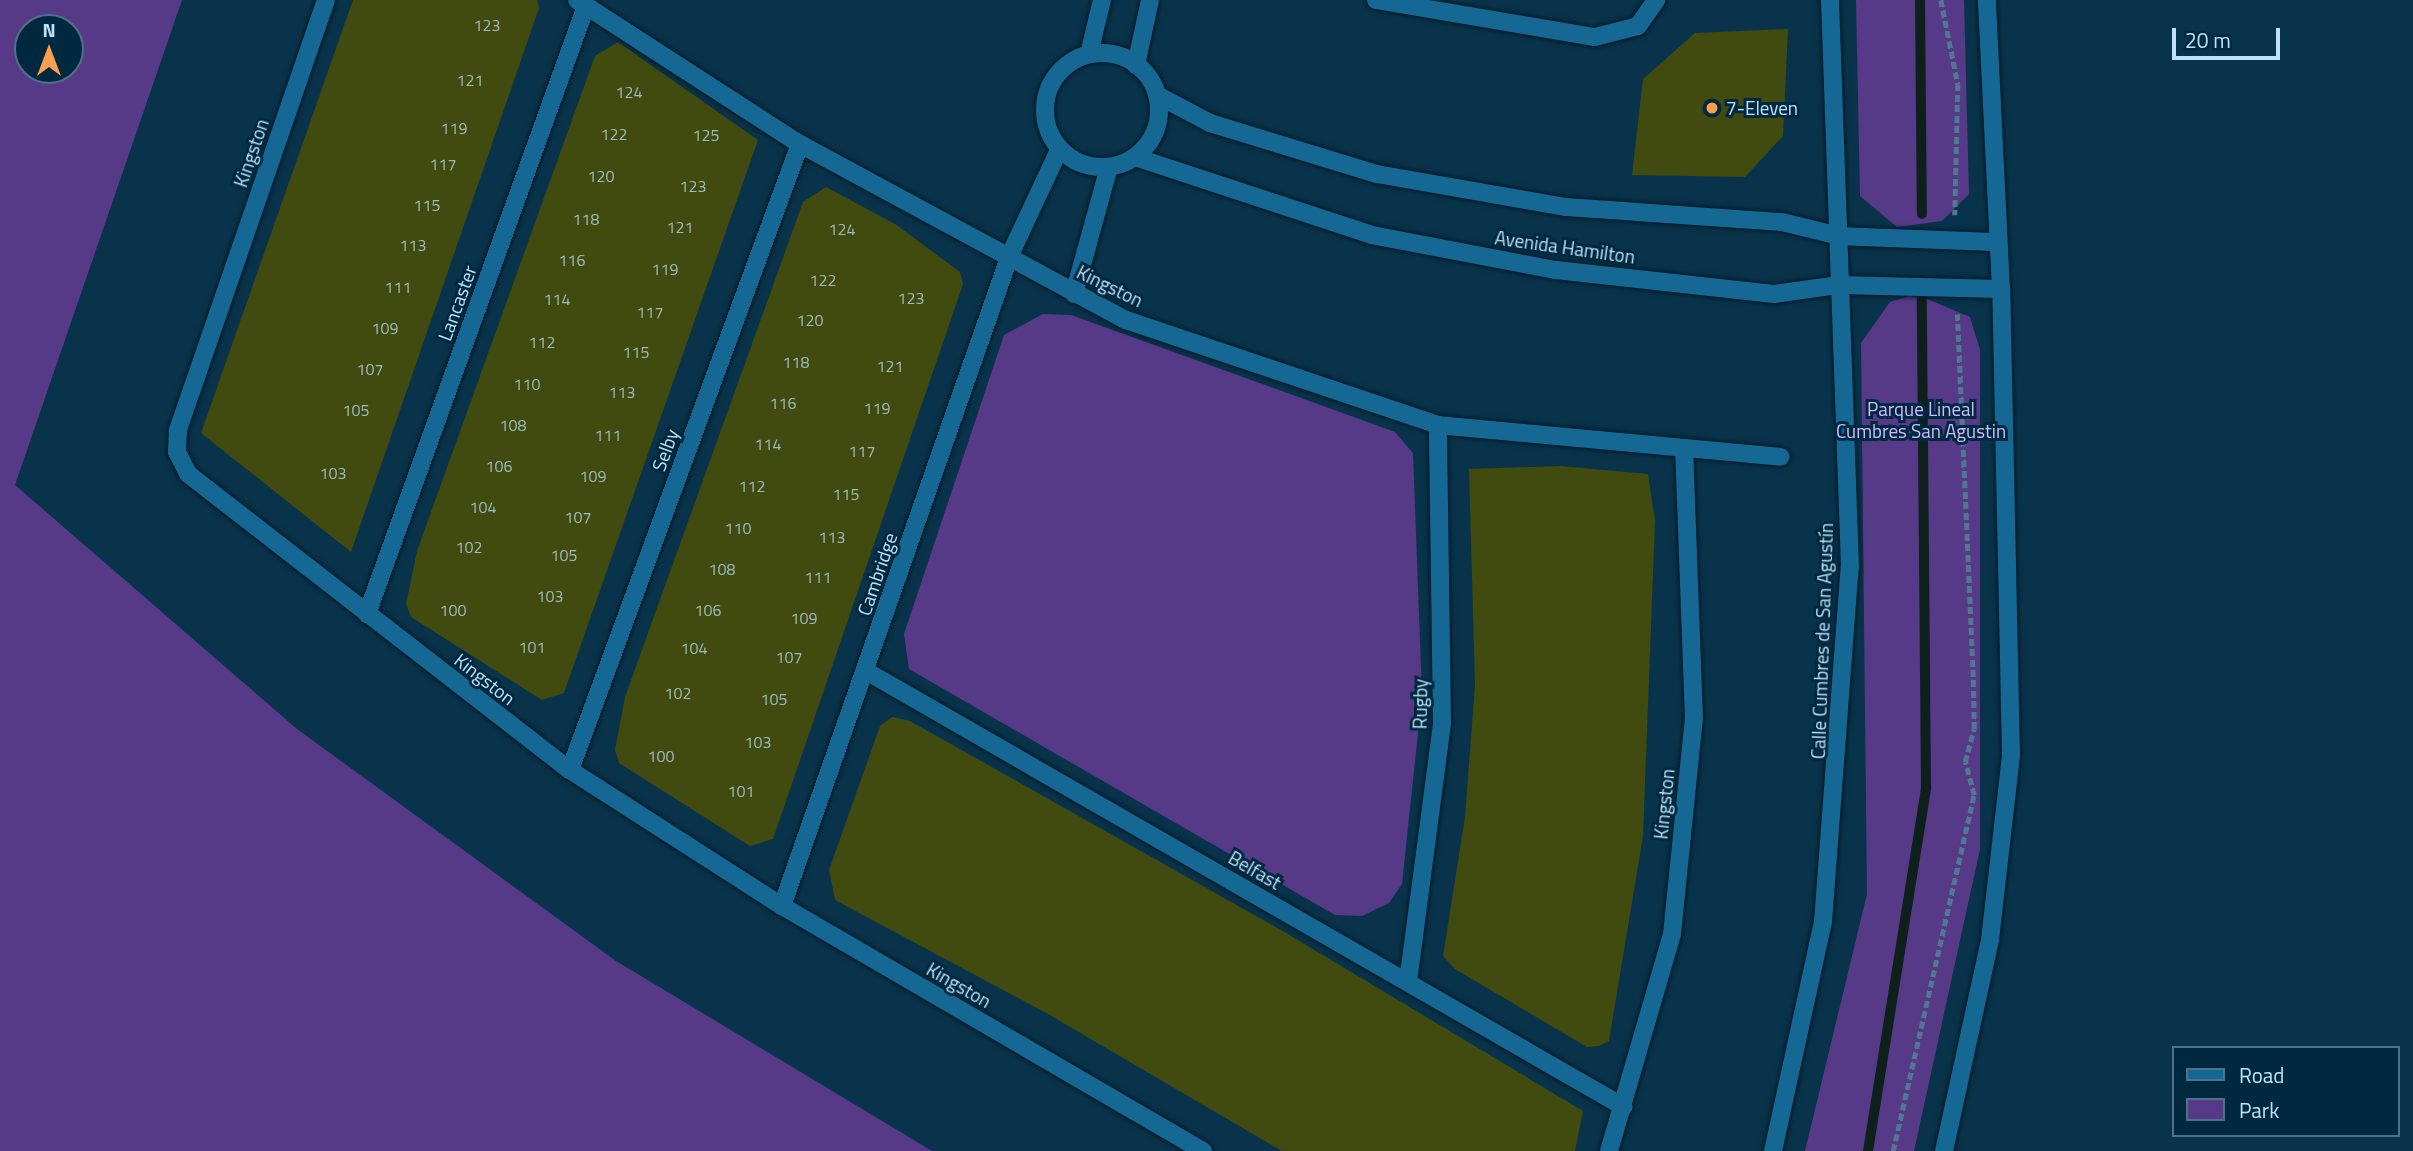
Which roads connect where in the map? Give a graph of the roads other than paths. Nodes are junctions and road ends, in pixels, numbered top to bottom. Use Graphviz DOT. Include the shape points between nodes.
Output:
graph roads {
  1 [pos="326,0"];
  2 [pos="1102,0"];
  3 [pos="1150,0"];
  4 [pos="1376,0"];
  5 [pos="1656,0"];
  6 [pos="1830,0"];
  7 [pos="1987,0"];
  8 [pos="581,3"];
  9 [pos="1089,54"];
  10 [pos="1136,65"];
  11 [pos="1157,95"];
  12 [pos="800,144"];
  13 [pos="1059,150"];
  14 [pos="1135,157"];
  15 [pos="1109,167"];
  16 [pos="1839,236"];
  17 [pos="1998,242"];
  18 [pos="1010,255"];
  19 [pos="1839,285"];
  20 [pos="2001,289"];
  21 [pos="1074,294"];
  22 [pos="1438,425"];
  23 [pos="1684,452"];
  24 [pos="1781,457"];
  25 [pos="367,614"];
  26 [pos="866,671"];
  27 [pos="570,770"];
  28 [pos="782,906"];
  29 [pos="1408,982"];
  30 [pos="1624,1107"];
  31 [pos="1203,1151"];
  32 [pos="1609,1151"];
  33 [pos="1773,1151"];
  34 [pos="1944,1151"];
  1 -- 25 [label="street, Kingston" via="178,431 177,452 188,474"];
  2 -- 9 [label="street"];
  3 -- 10 [label="street"];
  4 -- 5 [label="street" via="1595,37 1638,26"];
  6 -- 16 [label="street, Calle Cumbres de San Agustín"];
  7 -- 17 [label="street"];
  8 -- 12 [label="street, Kingston"];
  8 -- 25 [label="street, Lancaster"];
  9 -- 10 [label="street" via="1113,54"];
  9 -- 13 [label="street" via="1062,68 1046,93 1045,123"];
  10 -- 11 [label="street"];
  11 -- 14 [label="street" via="1151,140"];
  11 -- 16 [label="street, Avenida Hamilton" via="1210,123 1377,174 1566,206 1782,222"];
  12 -- 18 [label="street, Kingston"];
  12 -- 27 [label="street, Selby"];
  13 -- 15 [label="street" via="1082,164"];
  13 -- 18 [label="street, Cambridge"];
  14 -- 15 [label="street"];
  14 -- 19 [label="street, Avenida Hamilton" via="1372,235 1556,270 1774,294"];
  15 -- 21 [label="street"];
  16 -- 17 [label="street, Avenida Hamilton"];
  16 -- 19 [label="street, Calle Cumbres de San Agustín"];
  17 -- 20 [label="street"];
  18 -- 21 [label="street, Kingston"];
  18 -- 26 [label="street, Cambridge"];
  19 -- 20 [label="street, Avenida Hamilton"];
  19 -- 33 [label="street, Calle Cumbres de San Agustín" via="1850,567 1836,804 1823,922"];
  20 -- 34 [label="street" via="2011,755 1990,940"];
  21 -- 22 [label="street, Kingston" via="1126,320"];
  22 -- 23 [label="street, Kingston"];
  22 -- 29 [label="street, Rugby" via="1442,722"];
  23 -- 24 [label="street, Kingston"];
  23 -- 30 [label="street, Kingston" via="1694,719 1672,934"];
  25 -- 27 [label="street, Kingston"];
  26 -- 28 [label="street, Cambridge"];
  26 -- 29 [label="street, Belfast"];
  27 -- 28 [label="street, Kingston"];
  28 -- 31 [label="street, Kingston"];
  29 -- 30 [label="street, Belfast"];
  30 -- 32 [label="street, Kingston"];
}
